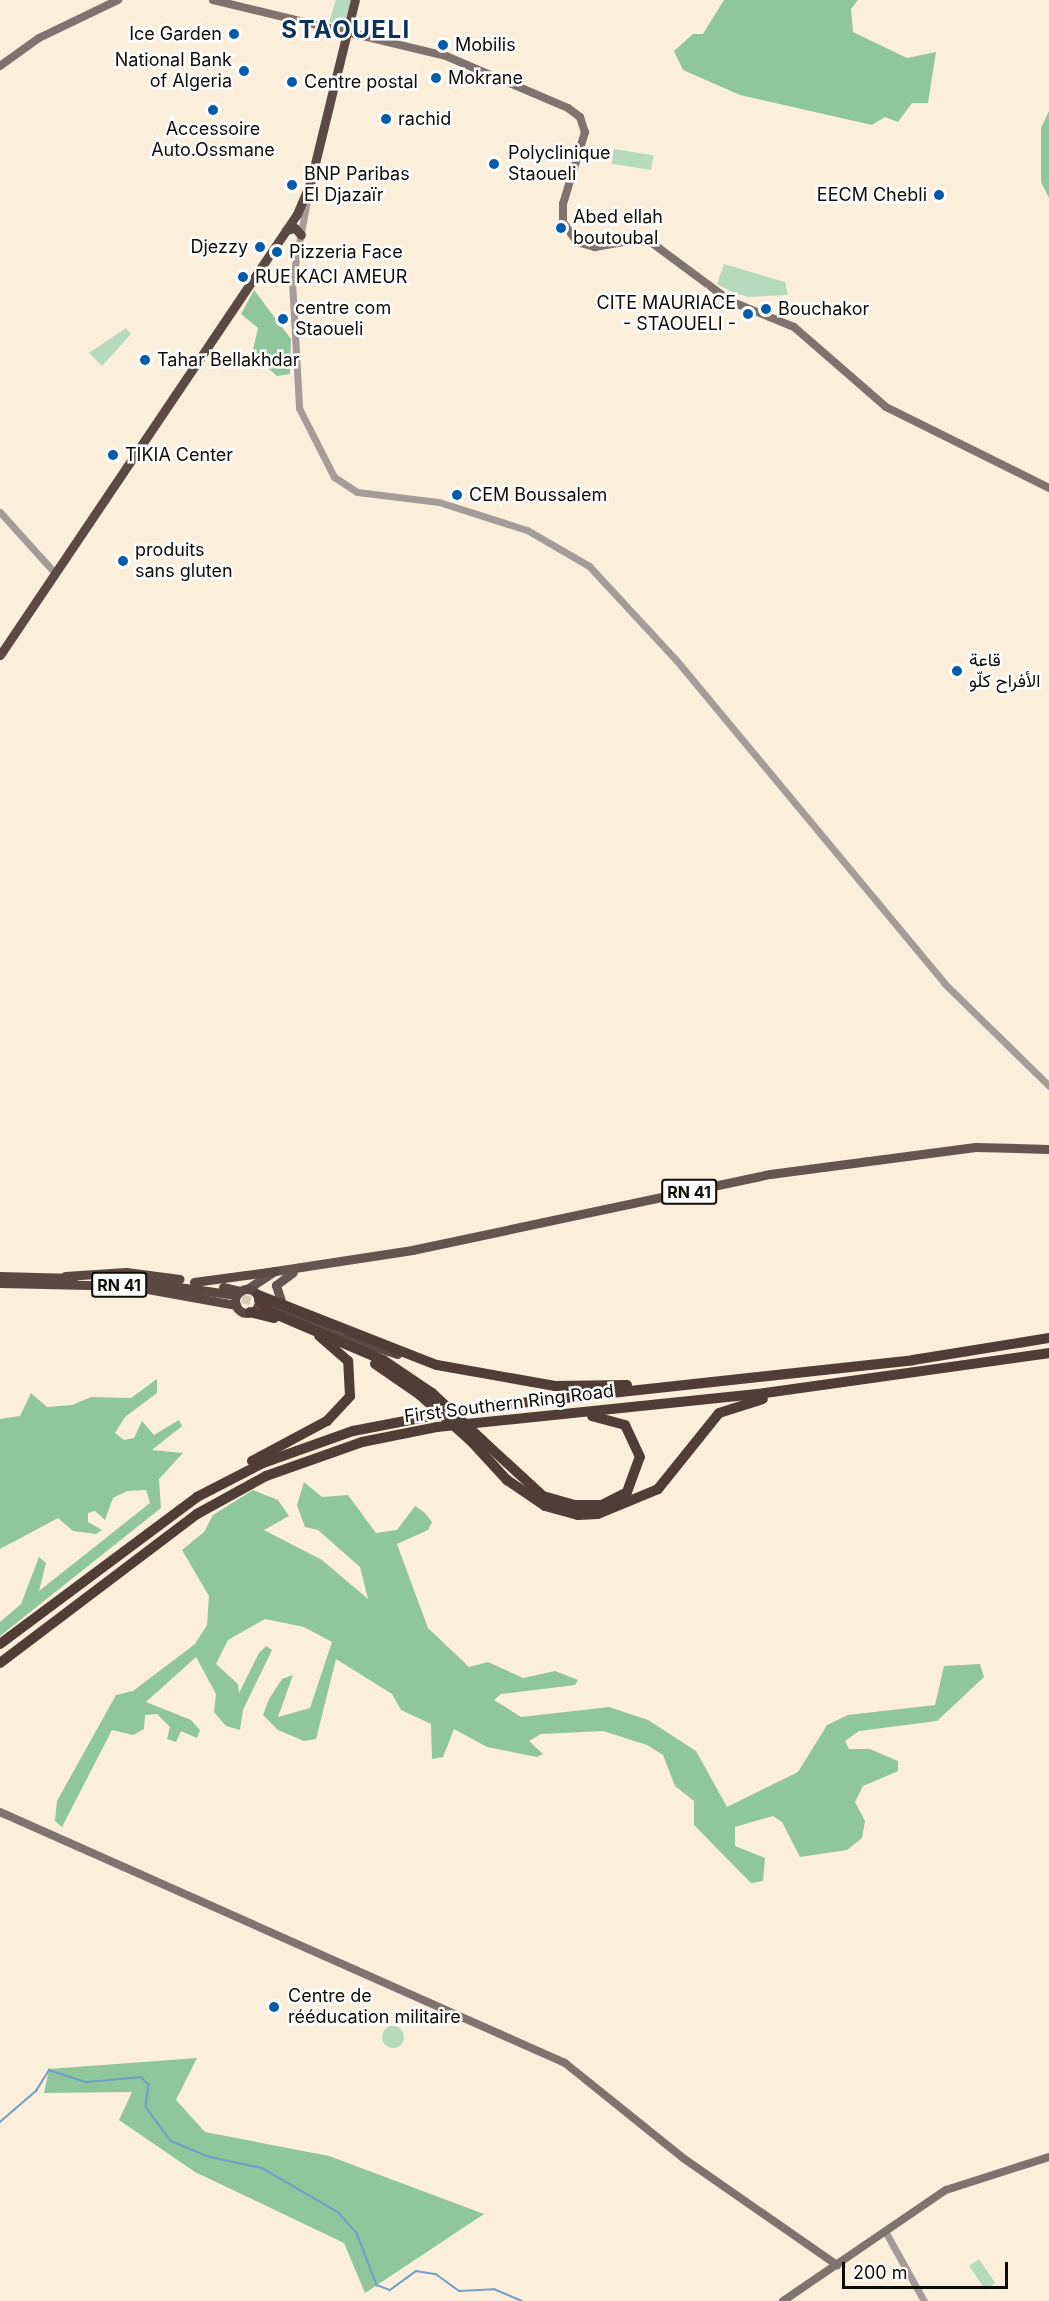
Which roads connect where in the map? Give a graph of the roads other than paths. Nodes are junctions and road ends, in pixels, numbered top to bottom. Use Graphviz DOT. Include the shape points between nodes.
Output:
graph roads {
  1 [pos="118,0"];
  2 [pos="213,0"];
  3 [pos="355,0"];
  4 [pos="348,32"];
  5 [pos="0,66"];
  6 [pos="310,184"];
  7 [pos="286,230"];
  8 [pos="301,235"];
  9 [pos="1049,488"];
  10 [pos="0,512"];
  11 [pos="55,573"];
  12 [pos="0,656"];
  13 [pos="1049,1086"];
  14 [pos="1049,1149"];
  15 [pos="332,1264"];
  16 [pos="275,1271"];
  17 [pos="296,1271"];
  18 [pos="0,1276"];
  19 [pos="54,1278"];
  20 [pos="194,1282"];
  21 [pos="0,1283"];
  22 [pos="244,1290"];
  23 [pos="230,1294"];
  24 [pos="258,1297"];
  25 [pos="282,1304"];
  26 [pos="236,1305"];
  27 [pos="270,1306"];
  28 [pos="250,1312"];
  29 [pos="331,1331"];
  30 [pos="319,1336"];
  31 [pos="1049,1338"];
  32 [pos="1049,1353"];
  33 [pos="437,1365"];
  34 [pos="398,1368"];
  35 [pos="821,1368"];
  36 [pos="854,1381"];
  37 [pos="489,1420"];
  38 [pos="477,1441"];
  39 [pos="197,1497"];
  40 [pos="0,1644"];
  41 [pos="0,1663"];
  42 [pos="0,1812"];
  43 [pos="1049,2157"];
  44 [pos="885,2231"];
  45 [pos="837,2265"];
  46 [pos="783,2301"];
  47 [pos="924,2301"];
  1 -- 5 [label="main road" via="39,38"];
  2 -- 4 [label="main road"];
  3 -- 4 [label="highway"];
  4 -- 6 [label="highway"];
  4 -- 9 [label="main road" via="458,60 568,108 580,117 585,132 563,204 563,222 572,237 596,247 634,240 652,243 709,289 794,327 886,407"];
  6 -- 7 [label="highway"];
  6 -- 8 [label="street"];
  7 -- 8 [label="highway" via="295,228"];
  7 -- 11 [label="highway"];
  8 -- 13 [label="street" via="292,281 300,408 334,477 357,492 440,502 527,530 565,548 616,591 944,982"];
  10 -- 11 [label="street" via="33,555"];
  11 -- 12 [label="highway"];
  14 -- 15 [label="main road, RN 41" via="975,1147 770,1174"];
  15 -- 16 [label="main road"];
  15 -- 17 [label="main road"];
  16 -- 20 [label="highway, RN 41"];
  16 -- 22 [label="main road"];
  17 -- 24 [label="main road" via="267,1278"];
  17 -- 25 [label="main road" via="277,1282"];
  18 -- 19 [label="highway, RN 41"];
  19 -- 20 [label="highway, RN 41" via="126,1272"];
  19 -- 23 [label="highway" via="132,1279"];
  20 -- 22 [label="highway, RN 41"];
  21 -- 26 [label="highway, RN 41" via="131,1286"];
  22 -- 24 [label="highway"];
  22 -- 26 [label="highway"];
  24 -- 25 [label="highway"];
  24 -- 28 [label="highway"];
  24 -- 34 [label="highway" via="268,1311"];
  25 -- 33 [label="highway"];
  26 -- 28 [label="highway"];
  27 -- 29 [label="highway"];
  28 -- 30 [label="highway"];
  29 -- 33 [label="highway"];
  29 -- 34 [label="highway"];
  30 -- 38 [label="highway, bridge" via="387,1370"];
  30 -- 39 [label="highway" via="348,1361 353,1379 346,1404 327,1421"];
  31 -- 35 [label="highway, First Southern Ring Road"];
  32 -- 36 [label="highway, First Southern Ring Road"];
  33 -- 35 [label="highway" via="512,1381 590,1387"];
  34 -- 38 [label="highway, bridge" via="432,1393"];
  35 -- 39 [label="highway, First Southern Ring Road" via="406,1418 283,1455"];
  36 -- 37 [label="highway, First Southern Ring Road"];
  36 -- 38 [label="highway" via="755,1400 719,1413 658,1489 598,1514 578,1515 545,1506 507,1480"];
  37 -- 38 [label="highway" via="614,1419 638,1442 639,1473 627,1492 615,1500 574,1505 529,1487"];
  37 -- 41 [label="highway, First Southern Ring Road" via="362,1442 266,1476 197,1514"];
  39 -- 40 [label="highway, First Southern Ring Road"];
  42 -- 45 [label="main road" via="565,2063 683,2158"];
  43 -- 44 [label="main road" via="968,2180"];
  44 -- 45 [label="main road"];
  44 -- 47 [label="street"];
  45 -- 46 [label="main road"];
}
